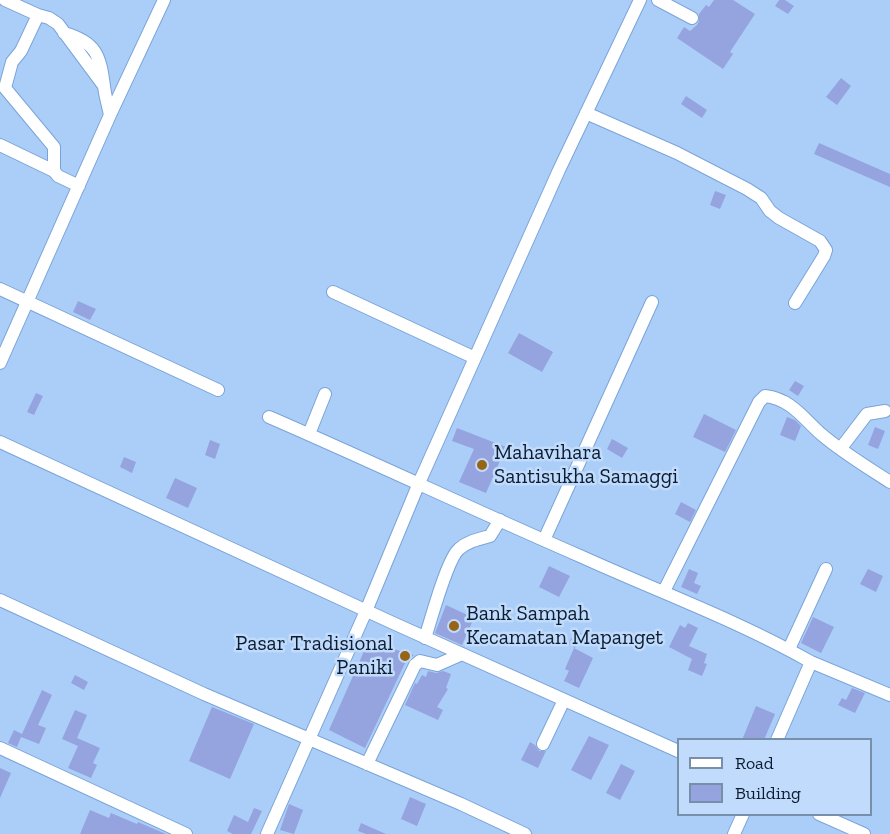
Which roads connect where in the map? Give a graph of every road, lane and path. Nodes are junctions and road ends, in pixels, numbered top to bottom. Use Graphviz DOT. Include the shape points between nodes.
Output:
graph roads {
  1 [pos="5,0"];
  2 [pos="164,0"];
  3 [pos="640,0"];
  4 [pos="658,0"];
  5 [pos="38,15"];
  6 [pos="692,18"];
  7 [pos="586,113"];
  8 [pos="110,115"];
  9 [pos="0,145"];
  10 [pos="54,171"];
  11 [pos="79,186"];
  12 [pos="0,289"];
  13 [pos="333,292"];
  14 [pos="27,300"];
  15 [pos="652,302"];
  16 [pos="795,303"];
  17 [pos="475,358"];
  18 [pos="0,363"];
  19 [pos="218,390"];
  20 [pos="325,394"];
  21 [pos="885,411"];
  22 [pos="269,417"];
  23 [pos="309,434"];
  24 [pos="0,442"];
  25 [pos="841,448"];
  26 [pos="890,482"];
  27 [pos="419,483"];
  28 [pos="500,520"];
  29 [pos="544,540"];
  30 [pos="826,569"];
  31 [pos="664,591"];
  32 [pos="0,600"];
  33 [pos="366,611"];
  34 [pos="425,638"];
  35 [pos="789,649"];
  36 [pos="462,654"];
  37 [pos="811,662"];
  38 [pos="890,695"];
  39 [pos="564,700"];
  40 [pos="778,738"];
  41 [pos="308,739"];
  42 [pos="543,744"];
  43 [pos="0,748"];
  44 [pos="677,751"];
  45 [pos="367,764"];
  46 [pos="742,816"];
  47 [pos="824,816"];
  48 [pos="186,834"];
  49 [pos="267,834"];
  50 [pos="525,834"];
  51 [pos="734,834"];
  52 [pos="864,834"];
  1 -- 5 [label="street"];
  2 -- 8 [label="street"];
  3 -- 7 [label="street"];
  4 -- 6 [label="street"];
  5 -- 8 [label="street" via="58,24 104,86"];
  5 -- 10 [label="street" via="12,62 5,88 54,147"];
  7 -- 16 [label="street" via="747,189 779,218 820,241 826,250 824,256"];
  7 -- 17 [label="street"];
  8 -- 11 [label="street"];
  9 -- 10 [label="street"];
  10 -- 11 [label="street"];
  11 -- 14 [label="street"];
  12 -- 14 [label="street"];
  13 -- 17 [label="street"];
  14 -- 18 [label="street"];
  14 -- 19 [label="street"];
  15 -- 29 [label="street"];
  17 -- 27 [label="street"];
  20 -- 23 [label="street"];
  21 -- 25 [label="street" via="867,414"];
  22 -- 23 [label="street"];
  23 -- 27 [label="street"];
  24 -- 33 [label="street"];
  25 -- 26 [label="street"];
  25 -- 31 [label="street" via="791,405 765,396"];
  27 -- 28 [label="street"];
  27 -- 33 [label="street"];
  28 -- 29 [label="street"];
  28 -- 34 [label="street" via="490,536 473,540 455,554"];
  29 -- 31 [label="street"];
  30 -- 35 [label="street"];
  31 -- 35 [label="street"];
  32 -- 41 [label="street"];
  33 -- 34 [label="street"];
  33 -- 41 [label="street"];
  34 -- 36 [label="street"];
  35 -- 37 [label="street"];
  36 -- 39 [label="street"];
  36 -- 45 [label="street" via="437,665 417,662"];
  37 -- 38 [label="street"];
  37 -- 40 [label="street"];
  39 -- 42 [label="street"];
  39 -- 44 [label="street"];
  41 -- 45 [label="street"];
  41 -- 49 [label="street"];
  43 -- 48 [label="street"];
  45 -- 50 [label="street"];
  46 -- 51 [label="street"];
  47 -- 52 [label="street"];
}
